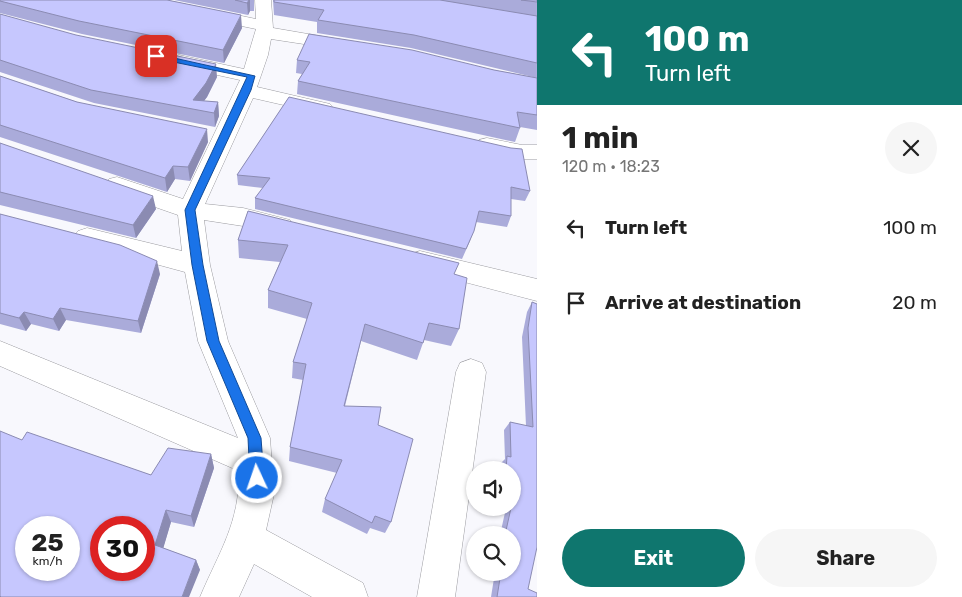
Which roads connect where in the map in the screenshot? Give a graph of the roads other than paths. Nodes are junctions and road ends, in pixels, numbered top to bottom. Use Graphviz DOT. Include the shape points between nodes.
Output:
graph roads {
  1 [pos="141,0"];
  2 [pos="263,0"];
  3 [pos="264,29"];
  4 [pos="362,48"];
  5 [pos="166,58"];
  6 [pos="249,83"];
  7 [pos="343,112"];
  8 [pos="468,141"];
  9 [pos="537,152"];
  10 [pos="99,179"];
  11 [pos="190,210"];
  12 [pos="300,230"];
  13 [pos="66,232"];
  14 [pos="402,257"];
  15 [pos="197,265"];
  16 [pos="537,290"];
  17 [pos="0,353"];
  18 [pos="471,372"];
  19 [pos="256,462"];
  20 [pos="246,538"];
  21 [pos="219,597"];
  22 [pos="349,597"];
  23 [pos="436,597"];
  1 -- 3 [label="street"];
  2 -- 3 [label="street"];
  3 -- 4 [label="street"];
  3 -- 6 [label="street"];
  5 -- 6 [label="street"];
  6 -- 7 [label="street"];
  6 -- 11 [label="street" via="214,135"];
  8 -- 9 [label="street" via="507,150"];
  10 -- 11 [label="street"];
  11 -- 12 [label="street" via="243,217"];
  11 -- 15 [label="street"];
  13 -- 15 [label="street"];
  14 -- 16 [label="street"];
  15 -- 19 [label="street" via="213,341 254,438"];
  17 -- 19 [label="street"];
  18 -- 23 [label="street"];
  19 -- 20 [label="street" via="258,494"];
  20 -- 21 [label="street"];
  20 -- 22 [label="street"];
}
